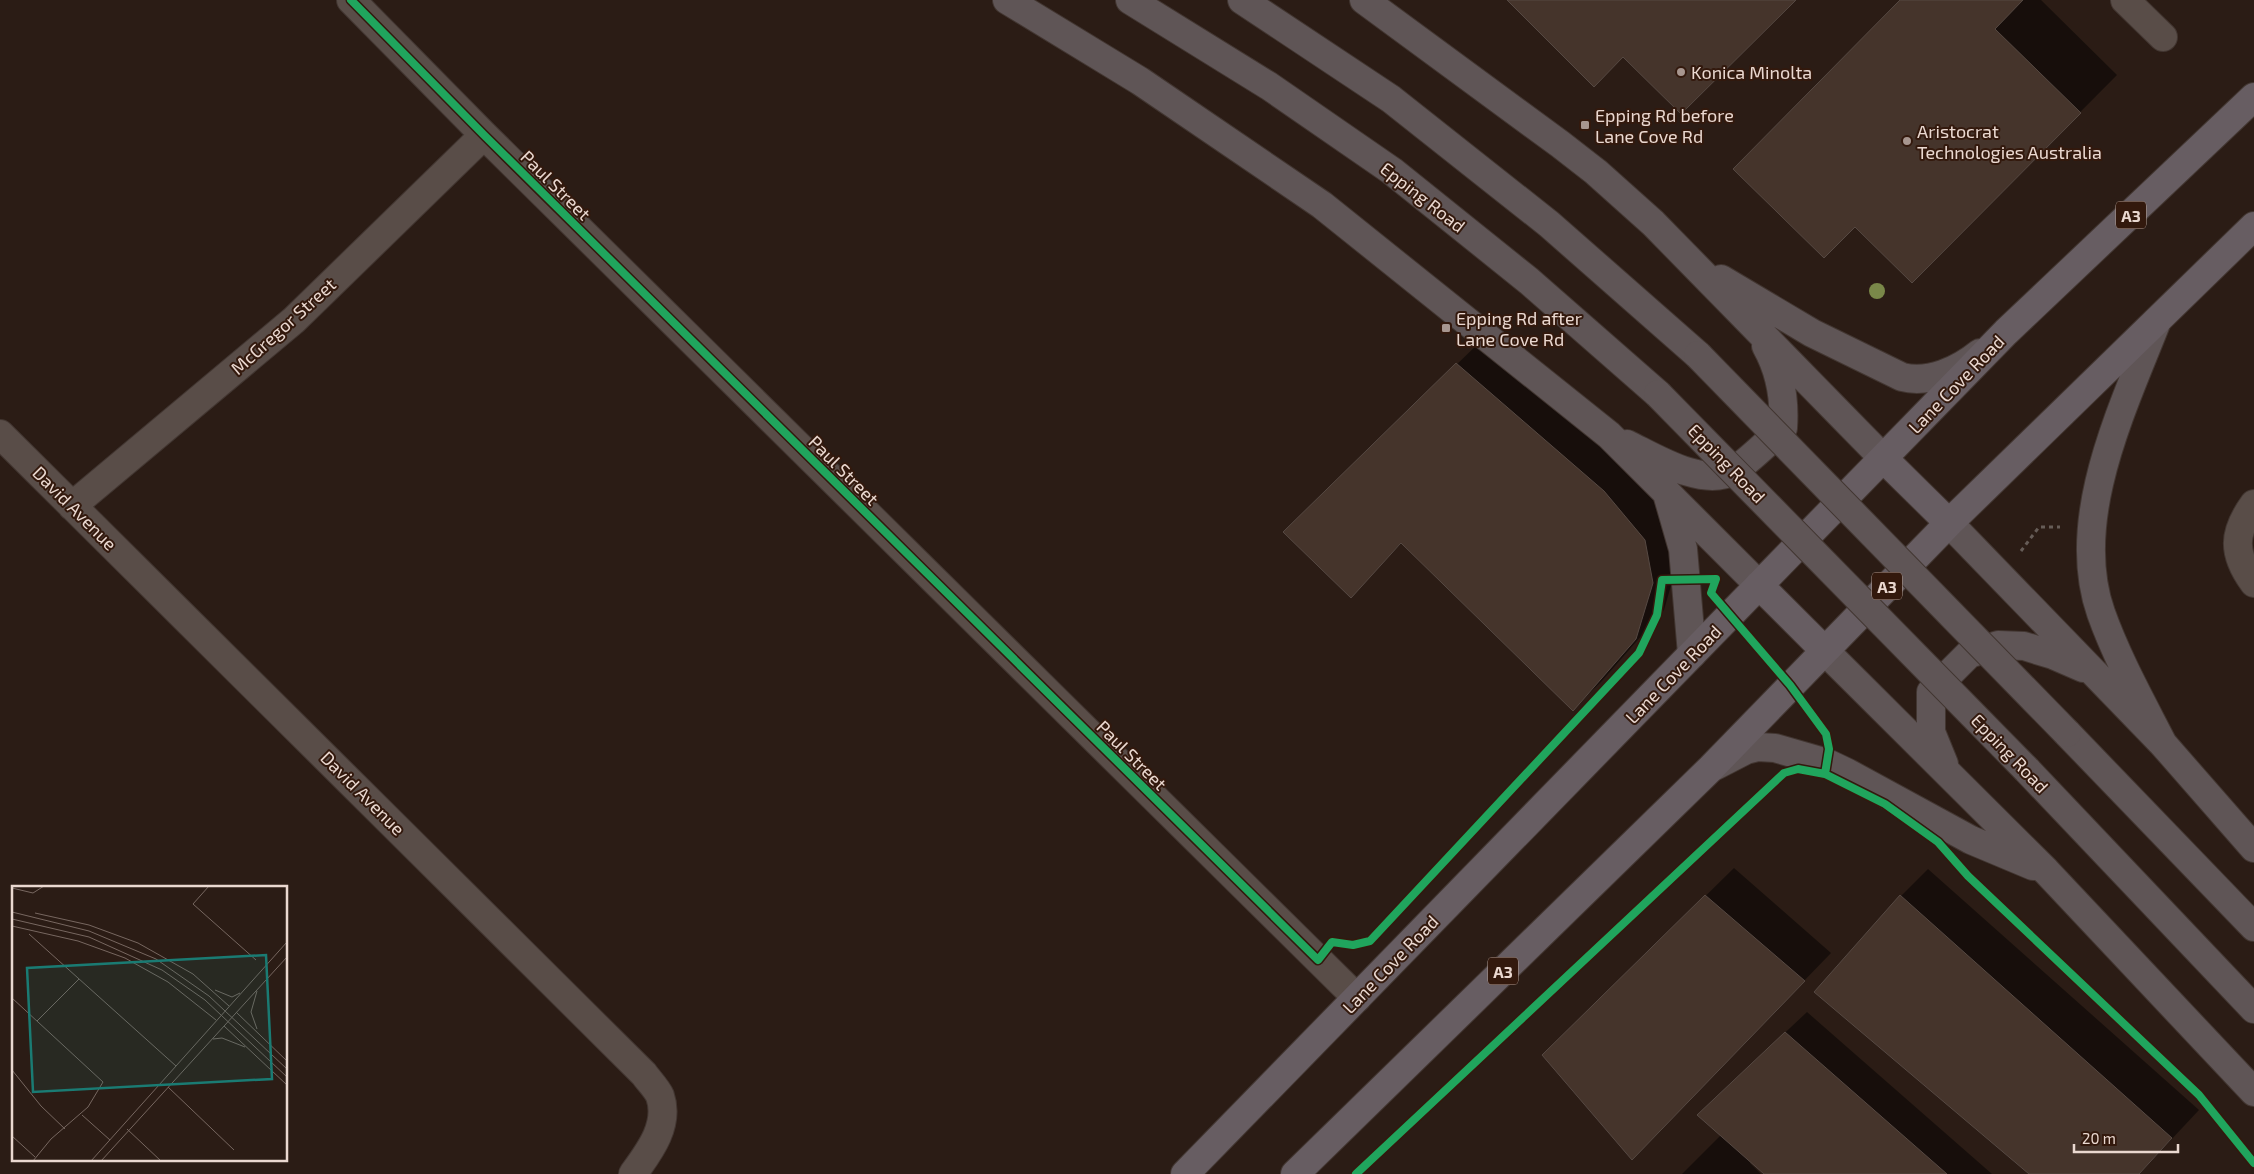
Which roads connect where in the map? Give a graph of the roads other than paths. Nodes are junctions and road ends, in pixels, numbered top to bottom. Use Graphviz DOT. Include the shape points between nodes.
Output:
graph roads {
  1 [pos="351,0"];
  2 [pos="1006,0"];
  3 [pos="1130,0"];
  4 [pos="1242,0"];
  5 [pos="1364,0"];
  6 [pos="2125,0"];
  7 [pos="2163,37"];
  8 [pos="2254,96"];
  9 [pos="484,135"];
  10 [pos="2254,226"];
  11 [pos="1689,260"];
  12 [pos="2157,321"];
  13 [pos="1755,327"];
  14 [pos="2006,332"];
  15 [pos="0,434"];
  16 [pos="1609,435"];
  17 [pos="1883,458"];
  18 [pos="1667,493"];
  19 [pos="2254,504"];
  20 [pos="72,506"];
  21 [pos="1949,523"];
  22 [pos="2254,583"];
  23 [pos="1759,585"];
  24 [pos="1824,650"];
  25 [pos="1692,654"];
  26 [pos="2096,674"];
  27 [pos="2162,744"];
  28 [pos="1710,768"];
  29 [pos="1947,772"];
  30 [pos="2254,848"];
  31 [pos="2046,871"];
  32 [pos="2254,927"];
  33 [pos="1357,998"];
  34 [pos="2254,1009"];
  35 [pos="2254,1092"];
  36 [pos="633,1174"];
  37 [pos="1185,1174"];
  38 [pos="1295,1174"];
  1 -- 9 [label="street, Paul Street"];
  2 -- 16 [label="main road" via="1140,81 1322,205"];
  3 -- 34 [label="main road, Epping Road, bridge" via="1269,86 1392,171 1529,281 1658,394 2027,770"];
  4 -- 32 [label="main road, bridge" via="1391,99 1549,224 1698,355"];
  5 -- 11 [label="main road" via="1596,172"];
  6 -- 7 [label="street"];
  8 -- 14 [label="highway, Lane Cove Road / A3"];
  9 -- 20 [label="street, McGregor Street" via="294,320"];
  9 -- 33 [label="street, Paul Street"];
  10 -- 12 [label="highway, A3"];
  11 -- 13 [label="main road"];
  11 -- 14 [label="main road" via="1812,332 1883,369 1915,380 1939,375 1969,362"];
  12 -- 21 [label="highway, A3"];
  12 -- 27 [label="main road" via="2117,423 2094,501 2091,527 2092,572 2101,612"];
  13 -- 16 [label="main road" via="1769,352 1781,387 1783,428 1733,471 1718,476 1682,470"];
  13 -- 17 [label="main road"];
  14 -- 17 [label="highway, Lane Cove Road / A3"];
  15 -- 20 [label="street, David Avenue"];
  16 -- 18 [label="main road"];
  17 -- 21 [label="highway"];
  17 -- 23 [label="highway, Lane Cove Road / A3"];
  18 -- 23 [label="main road"];
  18 -- 25 [label="main road" via="1682,549"];
  19 -- 22 [label="street" via="2242,520 2237,537 2243,568"];
  20 -- 36 [label="street, David Avenue" via="644,1074 660,1096 662,1117 656,1138"];
  21 -- 24 [label="highway, A3"];
  21 -- 26 [label="main road"];
  23 -- 24 [label="highway"];
  23 -- 25 [label="highway, Lane Cove Road / A3"];
  24 -- 28 [label="highway, A3"];
  24 -- 29 [label="main road"];
  25 -- 33 [label="highway, Lane Cove Road / A3"];
  26 -- 27 [label="main road"];
  26 -- 29 [label="main road" via="2053,654 2024,646 1998,645 1969,654 1931,692 1931,732"];
  27 -- 30 [label="main road"];
  28 -- 31 [label="main road" via="1758,747 1775,748 1827,763 1971,840"];
  28 -- 38 [label="highway, A3"];
  29 -- 31 [label="main road"];
  31 -- 35 [label="main road"];
  33 -- 37 [label="highway, Lane Cove Road / A3"];
}
